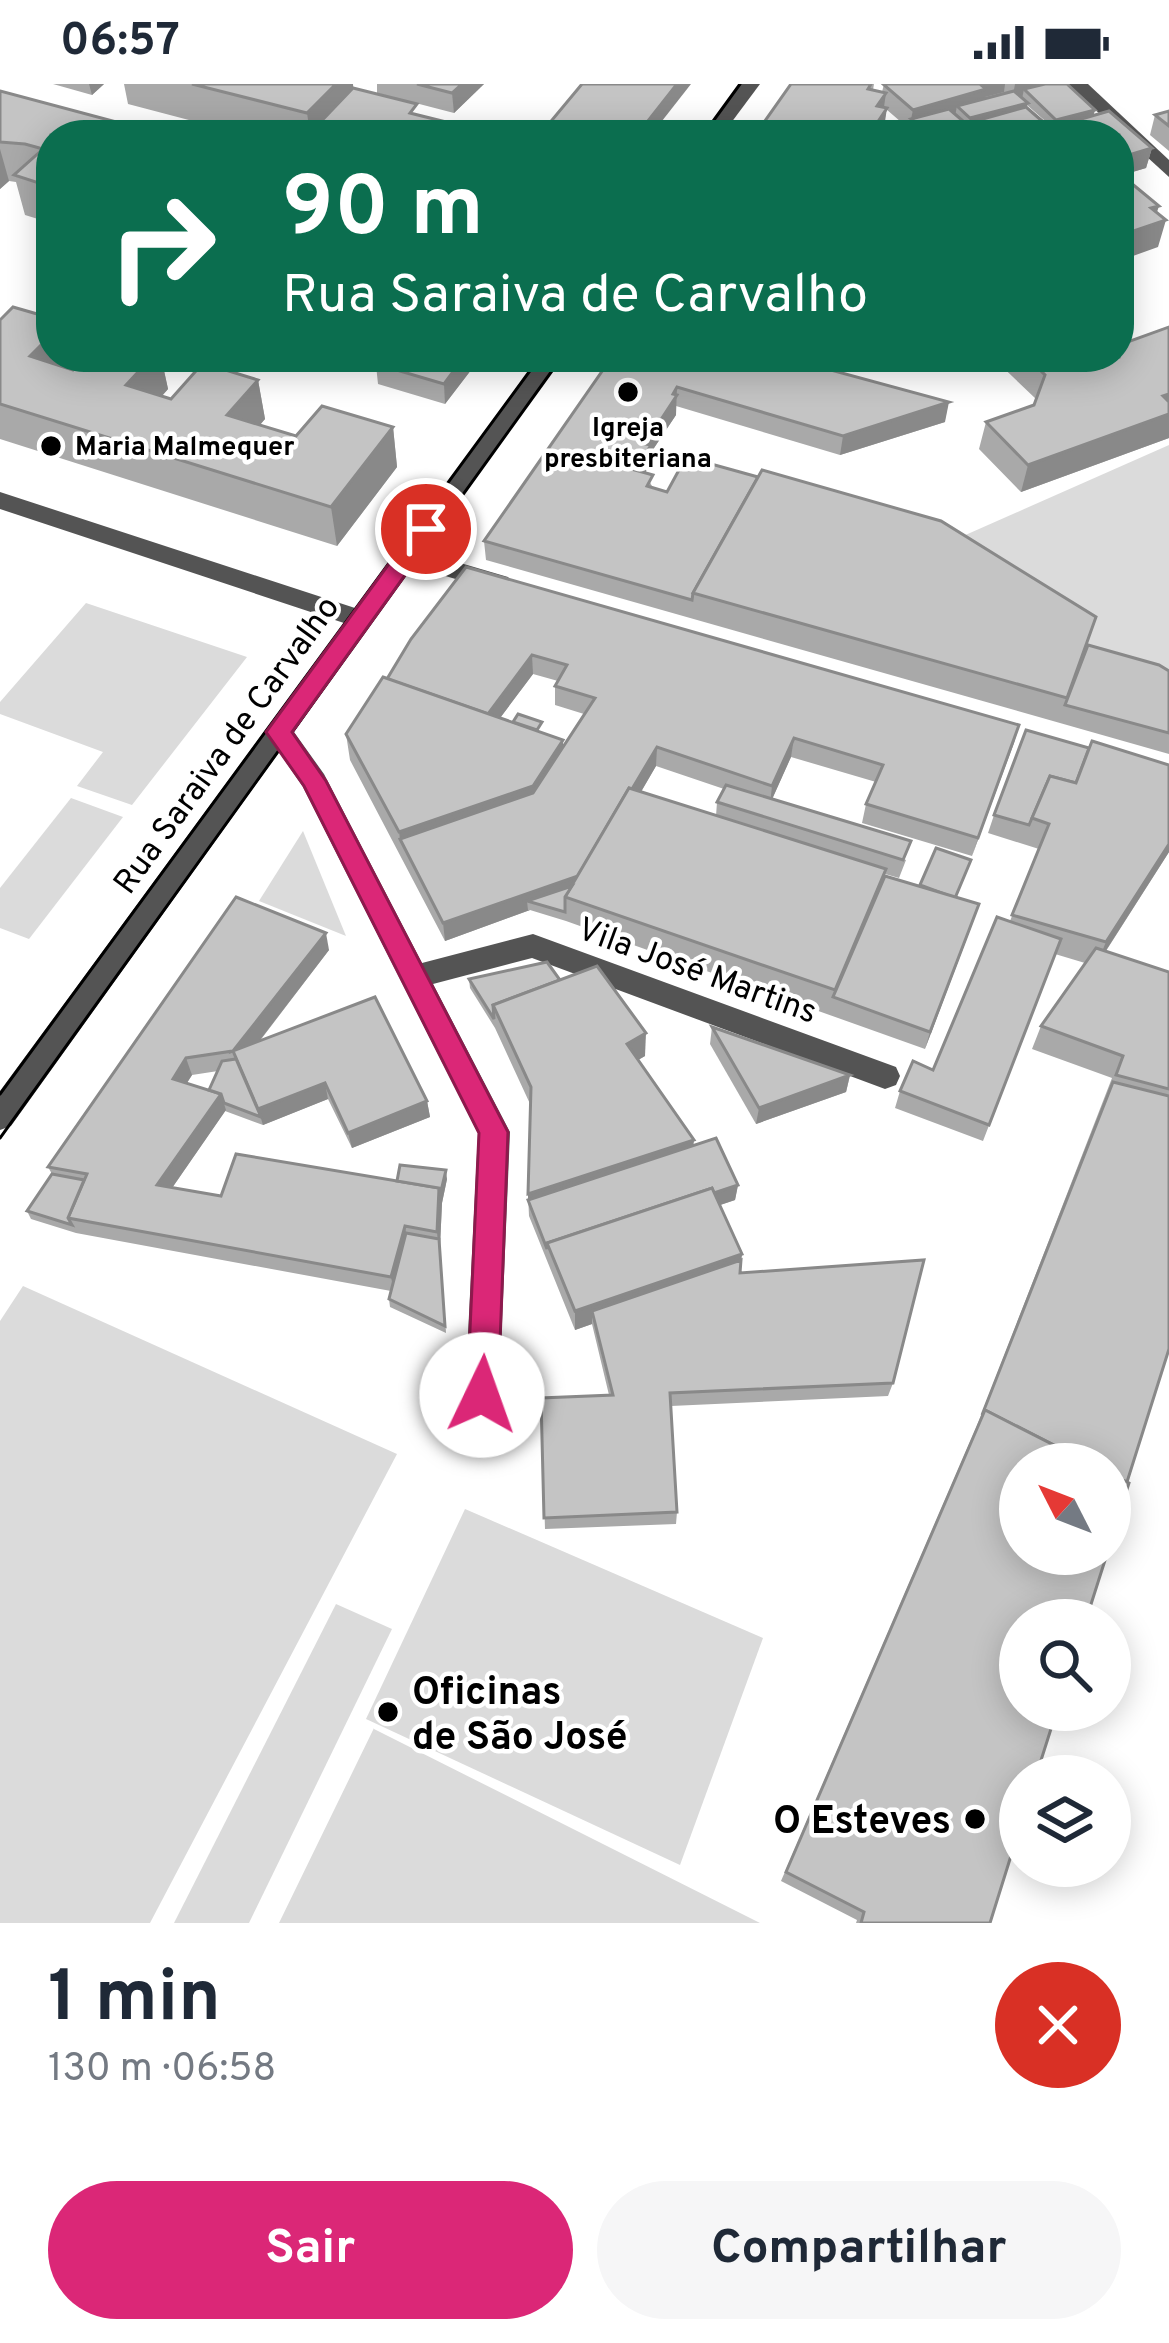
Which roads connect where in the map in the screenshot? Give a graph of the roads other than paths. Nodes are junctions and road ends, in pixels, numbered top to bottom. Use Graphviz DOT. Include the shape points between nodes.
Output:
graph roads {
  1 [pos="750,84"];
  2 [pos="1077,84"];
  3 [pos="723,120"];
  4 [pos="1115,120"];
  5 [pos="1134,138"];
  6 [pos="1169,171"];
  7 [pos="540,372"];
  8 [pos="0,500"];
  9 [pos="406,556"];
  10 [pos="528,591"];
  11 [pos="361,619"];
  12 [pos="279,732"];
  13 [pos="415,977"];
  14 [pos="885,1076"];
  15 [pos="0,1116"];
  16 [pos="482,1395"];
  1 -- 3 [label="street"];
  2 -- 4 [label="street"];
  5 -- 6 [label="street"];
  7 -- 9 [label="street, Rua Saraiva de Carvalho"];
  8 -- 11 [label="street"];
  9 -- 10 [label="street"];
  9 -- 11 [label="street, Rua Saraiva de Carvalho"];
  11 -- 12 [label="street, Rua Saraiva de Carvalho"];
  12 -- 13 [label="street" via="314,781"];
  12 -- 15 [label="street, Rua Saraiva de Carvalho"];
  13 -- 14 [label="street, Vila José Martins" via="533,946"];
  13 -- 16 [label="street" via="494,1132"];
}
